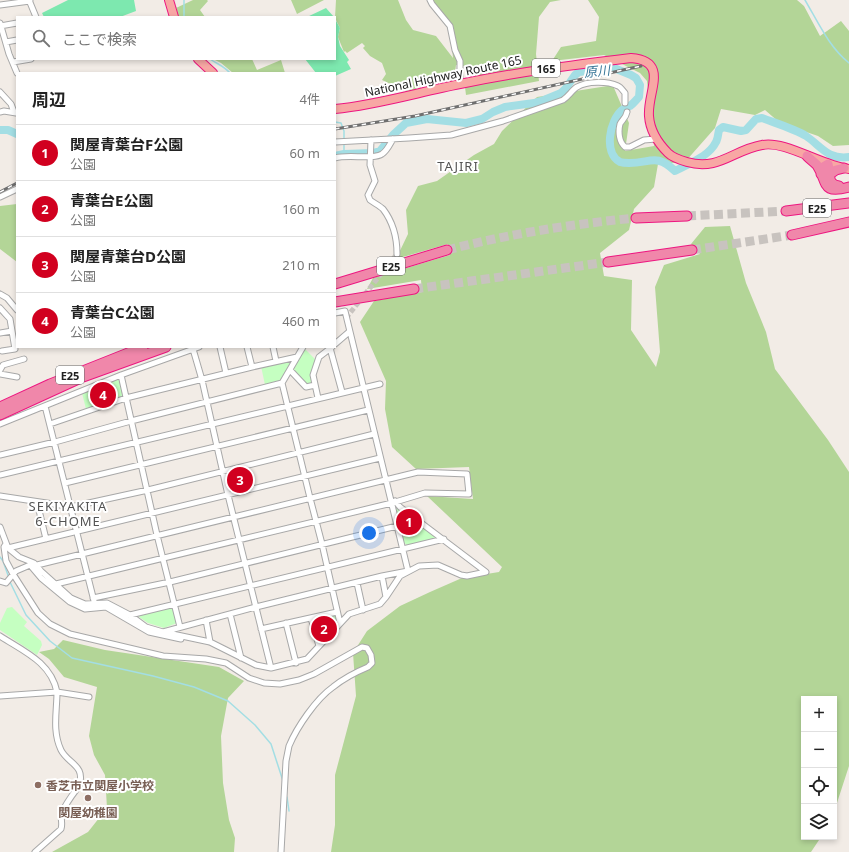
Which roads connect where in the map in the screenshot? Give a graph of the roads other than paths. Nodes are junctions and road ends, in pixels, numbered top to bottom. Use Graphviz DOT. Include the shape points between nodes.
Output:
graph roads {
  1 [pos="30,0"];
  2 [pos="169,0"];
  3 [pos="430,0"];
  4 [pos="0,5"];
  5 [pos="36,16"];
  6 [pos="174,16"];
  7 [pos="16,23"];
  8 [pos="0,25"];
  9 [pos="16,40"];
  10 [pos="6,42"];
  11 [pos="24,60"];
  12 [pos="199,60"];
  13 [pos="13,62"];
  14 [pos="17,72"];
  15 [pos="209,72"];
  16 [pos="460,84"];
  17 [pos="0,92"];
  18 [pos="625,103"];
  19 [pos="336,109"];
  20 [pos="0,112"];
  21 [pos="627,112"];
  22 [pos="15,113"];
  23 [pos="394,139"];
  24 [pos="656,139"];
  25 [pos="371,140"];
  26 [pos="336,142"];
  27 [pos="370,156"];
  28 [pos="807,156"];
  29 [pos="336,158"];
  30 [pos="828,164"];
  31 [pos="846,169"];
  32 [pos="825,174"];
  33 [pos="849,186"];
  34 [pos="16,189"];
  35 [pos="0,197"];
  36 [pos="849,203"];
  37 [pos="786,211"];
  38 [pos="687,216"];
  39 [pos="636,218"];
  40 [pos="849,222"];
  41 [pos="792,235"];
  42 [pos="447,250"];
  43 [pos="692,250"];
  44 [pos="397,254"];
  45 [pos="608,262"];
  46 [pos="336,284"];
  47 [pos="414,289"];
  48 [pos="0,296"];
  49 [pos="336,302"];
  50 [pos="0,308"];
  51 [pos="16,309"];
  52 [pos="336,313"];
  53 [pos="12,331"];
  54 [pos="349,332"];
  55 [pos="0,333"];
  56 [pos="336,343"];
  57 [pos="140,348"];
  58 [pos="163,348"];
  59 [pos="196,348"];
  60 [pos="220,348"];
  61 [pos="246,348"];
  62 [pos="273,348"];
  63 [pos="303,348"];
  64 [pos="331,348"];
  65 [pos="193,349"];
  66 [pos="2,351"];
  67 [pos="297,357"];
  68 [pos="24,360"];
  69 [pos="276,361"];
  70 [pos="252,367"];
  71 [pos="0,370"];
  72 [pos="290,370"];
  73 [pos="226,373"];
  74 [pos="0,374"];
  75 [pos="121,375"];
  76 [pos="17,377"];
  77 [pos="202,380"];
  78 [pos="282,383"];
  79 [pos="380,384"];
  80 [pos="315,385"];
  81 [pos="363,387"];
  82 [pos="342,392"];
  83 [pos="126,398"];
  84 [pos="318,398"];
  85 [pos="207,402"];
  86 [pos="287,405"];
  87 [pos="45,406"];
  88 [pos="0,407"];
  89 [pos="368,410"];
  90 [pos="0,416"];
  91 [pos="131,421"];
  92 [pos="0,424"];
  93 [pos="50,424"];
  94 [pos="212,424"];
  95 [pos="293,428"];
  96 [pos="374,434"];
  97 [pos="55,442"];
  98 [pos="136,443"];
  99 [pos="217,447"];
  100 [pos="299,452"];
  101 [pos="0,455"];
  102 [pos="380,458"];
  103 [pos="59,461"];
  104 [pos="141,465"];
  105 [pos="223,471"];
  106 [pos="0,475"];
  107 [pos="304,476"];
  108 [pos="386,480"];
  109 [pos="65,483"];
  110 [pos="148,490"];
  111 [pos="228,495"];
  112 [pos="0,496"];
  113 [pos="310,498"];
  114 [pos="37,502"];
  115 [pos="393,502"];
  116 [pos="70,506"];
  117 [pos="152,513"];
  118 [pos="234,517"];
  119 [pos="316,521"];
  120 [pos="397,526"];
  121 [pos="0,527"];
  122 [pos="76,532"];
  123 [pos="158,535"];
  124 [pos="46,539"];
  125 [pos="444,539"];
  126 [pos="240,540"];
  127 [pos="322,544"];
  128 [pos="7,546"];
  129 [pos="403,550"];
  130 [pos="82,554"];
  131 [pos="164,558"];
  132 [pos="245,563"];
  133 [pos="37,566"];
  134 [pos="327,567"];
  135 [pos="408,572"];
  136 [pos="12,575"];
  137 [pos="86,576"];
  138 [pos="382,576"];
  139 [pos="0,581"];
  140 [pos="170,582"];
  141 [pos="357,583"];
  142 [pos="56,584"];
  143 [pos="250,585"];
  144 [pos="332,589"];
  145 [pos="386,597"];
  146 [pos="93,598"];
  147 [pos="94,604"];
  148 [pos="175,604"];
  149 [pos="256,607"];
  150 [pos="363,610"];
  151 [pos="337,612"];
  152 [pos="230,614"];
  153 [pos="130,615"];
  154 [pos="311,618"];
  155 [pos="206,620"];
  156 [pos="286,623"];
  157 [pos="340,623"];
  158 [pos="180,627"];
  159 [pos="261,630"];
  160 [pos="163,632"];
  161 [pos="0,636"];
  162 [pos="181,639"];
  163 [pos="210,642"];
  164 [pos="319,646"];
  165 [pos="241,658"];
  166 [pos="296,663"];
  167 [pos="271,668"];
  168 [pos="57,692"];
  169 [pos="0,696"];
  170 [pos="89,697"];
  171 [pos="36,852"];
  172 [pos="281,852"];
  1 -- 4 [label="street"];
  1 -- 5 [label="street"];
  2 -- 6 [label="highway"];
  3 -- 16 [label="street" via="450,26 460,61"];
  7 -- 8 [label="street"];
  8 -- 10 [label="street"];
  9 -- 10 [label="street"];
  10 -- 13 [label="street"];
  11 -- 13 [label="street"];
  12 -- 15 [label="highway"];
  13 -- 14 [label="street"];
  16 -- 19 [label="highway, National Highway Route 165 / 165"];
  16 -- 24 [label="highway, National Highway Route 165 / 165" via="545,68 641,59 651,65 654,72 649,114"];
  17 -- 22 [label="street"];
  18 -- 23 [label="street" via="625,93 619,86 584,83 563,100 480,128 451,135"];
  20 -- 22 [label="street"];
  21 -- 24 [label="street" via="620,124 620,139 624,147"];
  23 -- 25 [label="street"];
  23 -- 27 [label="street" via="383,153"];
  24 -- 28 [label="highway, National Highway Route 165 / 165" via="669,154 678,160 693,164 717,163 762,144 775,144"];
  25 -- 26 [label="street"];
  25 -- 27 [label="street"];
  27 -- 29 [label="street"];
  27 -- 44 [label="street" via="375,181 368,195 370,200 382,208 393,229"];
  28 -- 30 [label="highway, National Highway Route 165 / 165"];
  28 -- 32 [label="highway"];
  30 -- 31 [label="highway, National Highway Route 165 / 165"];
  30 -- 32 [label="highway"];
  31 -- 32 [label="highway"];
  32 -- 33 [label="highway" via="833,184"];
  34 -- 35 [label="street"];
  36 -- 37 [label="highway, E25"];
  38 -- 39 [label="highway"];
  40 -- 41 [label="highway, E25"];
  42 -- 46 [label="highway, E25"];
  43 -- 45 [label="highway"];
  47 -- 49 [label="highway, E25"];
  48 -- 51 [label="street" via="7,298"];
  50 -- 53 [label="street" via="10,319"];
  52 -- 54 [label="street" via="345,311"];
  53 -- 55 [label="street"];
  53 -- 66 [label="street" via="15,349"];
  54 -- 56 [label="street"];
  54 -- 81 [label="street"];
  57 -- 88 [label="highway, E25"];
  58 -- 90 [label="highway, E25" via="83,377"];
  59 -- 65 [label="street"];
  60 -- 73 [label="street"];
  61 -- 70 [label="street"];
  62 -- 69 [label="street"];
  63 -- 67 [label="street"];
  64 -- 80 [label="street" via="319,357 313,375"];
  64 -- 82 [label="street"];
  65 -- 75 [label="street"];
  65 -- 77 [label="street"];
  67 -- 69 [label="street"];
  67 -- 72 [label="street"];
  68 -- 71 [label="street" via="3,365"];
  69 -- 70 [label="street"];
  70 -- 73 [label="street"];
  72 -- 78 [label="street"];
  72 -- 80 [label="street" via="306,387"];
  73 -- 77 [label="street"];
  74 -- 76 [label="street"];
  75 -- 83 [label="street"];
  75 -- 87 [label="street"];
  77 -- 83 [label="street"];
  77 -- 85 [label="street"];
  78 -- 85 [label="street"];
  78 -- 86 [label="street"];
  79 -- 81 [label="street"];
  80 -- 84 [label="street"];
  81 -- 82 [label="street"];
  81 -- 89 [label="street"];
  82 -- 84 [label="street"];
  83 -- 91 [label="street"];
  83 -- 93 [label="street"];
  84 -- 86 [label="street"];
  85 -- 91 [label="street"];
  85 -- 94 [label="street"];
  86 -- 94 [label="street"];
  86 -- 95 [label="street"];
  87 -- 92 [label="street"];
  87 -- 93 [label="street"];
  89 -- 95 [label="street"];
  89 -- 96 [label="street"];
  91 -- 97 [label="street"];
  91 -- 98 [label="street"];
  93 -- 97 [label="street"];
  94 -- 98 [label="street"];
  94 -- 99 [label="street"];
  95 -- 99 [label="street"];
  95 -- 100 [label="street"];
  96 -- 100 [label="street"];
  96 -- 102 [label="street"];
  97 -- 101 [label="street"];
  97 -- 103 [label="street"];
  98 -- 103 [label="street"];
  98 -- 104 [label="street"];
  99 -- 104 [label="street"];
  99 -- 105 [label="street"];
  100 -- 105 [label="street"];
  100 -- 107 [label="street"];
  102 -- 107 [label="street"];
  102 -- 108 [label="street"];
  103 -- 106 [label="street"];
  103 -- 109 [label="street"];
  104 -- 109 [label="street"];
  104 -- 110 [label="street"];
  105 -- 110 [label="street"];
  105 -- 111 [label="street"];
  107 -- 111 [label="street"];
  107 -- 113 [label="street"];
  108 -- 113 [label="street"];
  108 -- 115 [label="street"];
  108 -- 115 [label="street" via="418,472 467,474 469,494 425,493"];
  109 -- 116 [label="street"];
  110 -- 116 [label="street"];
  110 -- 117 [label="street"];
  111 -- 117 [label="street"];
  111 -- 118 [label="street"];
  112 -- 114 [label="street"];
  113 -- 118 [label="street"];
  113 -- 119 [label="street"];
  114 -- 116 [label="street"];
  114 -- 124 [label="street"];
  115 -- 119 [label="street"];
  115 -- 120 [label="street"];
  115 -- 125 [label="street"];
  116 -- 122 [label="street"];
  117 -- 122 [label="street"];
  117 -- 123 [label="street"];
  118 -- 123 [label="street"];
  118 -- 126 [label="street"];
  119 -- 126 [label="street"];
  119 -- 127 [label="street"];
  120 -- 127 [label="street"];
  120 -- 129 [label="street"];
  121 -- 128 [label="street"];
  122 -- 124 [label="street"];
  122 -- 130 [label="street"];
  123 -- 130 [label="street"];
  123 -- 131 [label="street"];
  124 -- 128 [label="street"];
  125 -- 129 [label="street"];
  125 -- 135 [label="street" via="486,572 467,576 430,564"];
  126 -- 131 [label="street"];
  126 -- 132 [label="street"];
  127 -- 132 [label="street"];
  127 -- 134 [label="street"];
  128 -- 133 [label="street" via="19,557"];
  128 -- 136 [label="street" via="4,547 4,553"];
  129 -- 134 [label="street"];
  129 -- 135 [label="street"];
  130 -- 133 [label="street"];
  130 -- 137 [label="street"];
  131 -- 137 [label="street"];
  131 -- 140 [label="street"];
  132 -- 140 [label="street"];
  132 -- 143 [label="street"];
  133 -- 142 [label="street"];
  134 -- 143 [label="street"];
  134 -- 144 [label="street"];
  135 -- 138 [label="street"];
  135 -- 145 [label="street" via="400,576"];
  136 -- 139 [label="street" via="6,583"];
  136 -- 162 [label="street" via="30,565 41,578 80,607 106,607 149,632"];
  136 -- 172 [label="street" via="38,613 50,624 70,634 163,656 206,659 226,664 249,678 264,683 280,684 298,680 329,667 362,647 367,648 372,663 333,686 323,695 295,734 289,747"];
  137 -- 142 [label="street"];
  137 -- 146 [label="street"];
  138 -- 141 [label="street"];
  138 -- 145 [label="street"];
  140 -- 146 [label="street"];
  140 -- 148 [label="street"];
  141 -- 144 [label="street"];
  141 -- 150 [label="street"];
  142 -- 147 [label="street" via="72,598 85,604"];
  143 -- 148 [label="street"];
  143 -- 149 [label="street"];
  144 -- 149 [label="street"];
  144 -- 151 [label="street"];
  145 -- 150 [label="street" via="380,604"];
  146 -- 147 [label="street"];
  147 -- 153 [label="street" via="107,603"];
  148 -- 153 [label="street"];
  148 -- 158 [label="street"];
  149 -- 152 [label="street"];
  149 -- 159 [label="street"];
  150 -- 157 [label="street" via="349,614"];
  151 -- 154 [label="street"];
  151 -- 157 [label="street"];
  152 -- 155 [label="street"];
  152 -- 165 [label="street"];
  153 -- 160 [label="street" via="146,626"];
  154 -- 156 [label="street"];
  154 -- 164 [label="street"];
  155 -- 158 [label="street"];
  155 -- 163 [label="street"];
  156 -- 159 [label="street"];
  156 -- 166 [label="street"];
  157 -- 164 [label="street"];
  158 -- 160 [label="street"];
  159 -- 167 [label="street"];
  160 -- 163 [label="street"];
  161 -- 168 [label="street" via="44,665 53,677"];
  163 -- 165 [label="street"];
  164 -- 166 [label="street" via="307,659"];
  165 -- 167 [label="street"];
  166 -- 167 [label="street"];
  168 -- 169 [label="street"];
  168 -- 170 [label="street"];
  168 -- 171 [label="street" via="56,736 62,752 79,770 81,781 62,813 61,829"];
}
